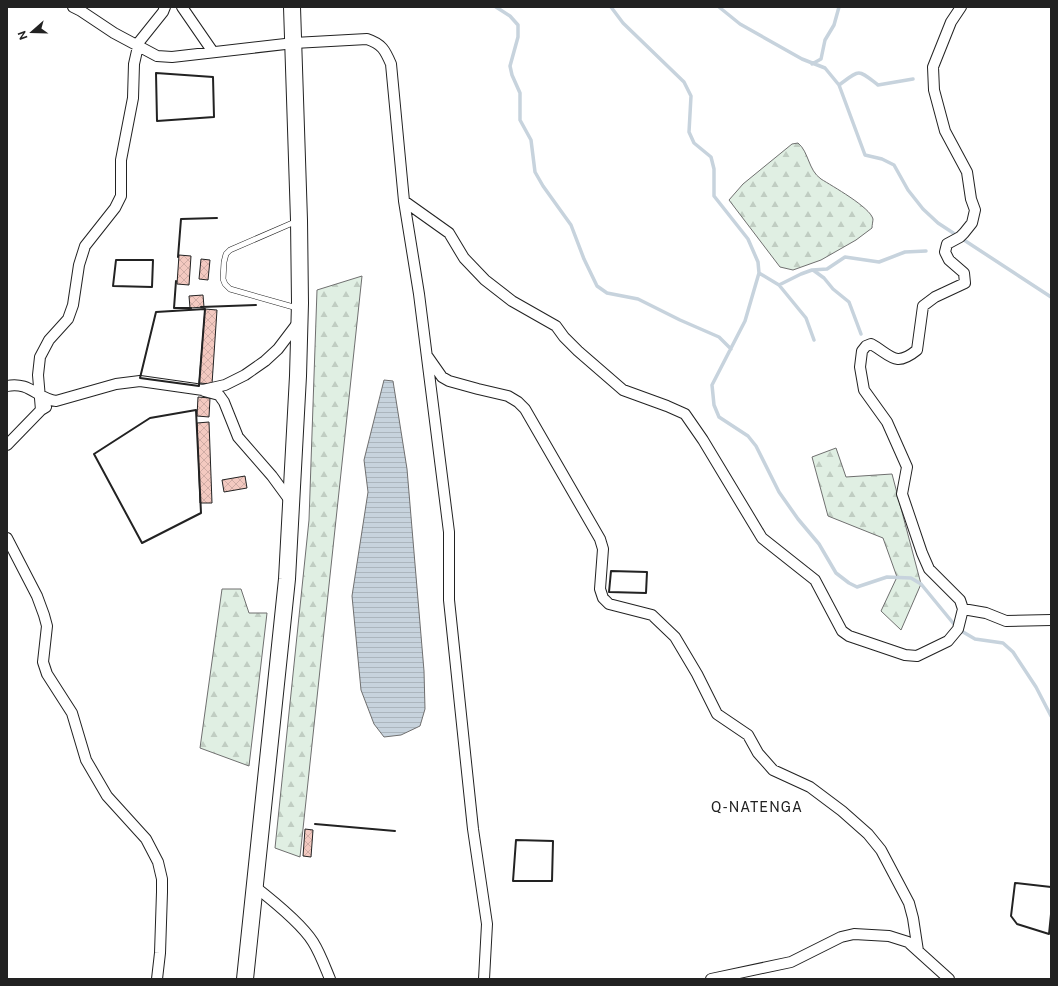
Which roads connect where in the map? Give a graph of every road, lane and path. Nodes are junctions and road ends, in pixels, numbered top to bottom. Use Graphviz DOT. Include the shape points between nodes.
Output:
graph roads {
  1 [pos="73,7"];
  2 [pos="165,7"];
  3 [pos="182,7"];
  4 [pos="292,7"];
  5 [pos="295,7"];
  6 [pos="961,7"];
  7 [pos="294,43"];
  8 [pos="138,46"];
  9 [pos="213,52"];
  10 [pos="404,201"];
  11 [pos="300,220"];
  12 [pos="300,315"];
  13 [pos="426,355"];
  14 [pos="7,386"];
  15 [pos="202,390"];
  16 [pos="39,394"];
  17 [pos="56,401"];
  18 [pos="41,410"];
  19 [pos="7,445"];
  20 [pos="291,502"];
  21 [pos="7,538"];
  22 [pos="963,609"];
  23 [pos="1051,620"];
  24 [pos="254,886"];
  25 [pos="918,951"];
  26 [pos="157,979"];
  27 [pos="245,979"];
  28 [pos="330,979"];
  29 [pos="484,979"];
  30 [pos="711,979"];
  31 [pos="949,979"];
  1 -- 8 [label="street"];
  2 -- 8 [label="street"];
  3 -- 9 [label="street"];
  4 -- 7 [label="main road"];
  5 -- 7 [label="main road"];
  6 -- 22 [label="street" via="933,67 934,90 945,131 967,172 975,210 972,223 960,237 947,244 945,252 949,260 964,273 965,282 923,306 917,350 901,359 891,358 871,344 862,351 860,367 864,390 887,422 907,467 902,494 922,553 929,569 960,600"];
  7 -- 9 [label="street"];
  7 -- 10 [label="street" via="367,39 377,42 386,51 391,64"];
  7 -- 11 [label="main road"];
  8 -- 9 [label="street" via="157,56 172,57"];
  8 -- 16 [label="street" via="134,64 133,98 121,160 121,196 115,208 85,246 78,265 73,305 68,320 49,340 40,357"];
  10 -- 13 [label="street"];
  10 -- 22 [label="street" via="448,233 464,258 485,280 512,302 556,326 578,351 623,390 685,414 762,538 815,580 842,631 849,636 904,655 917,656 948,641 958,629"];
  11 -- 12 [label="main road"];
  11 -- 12 [label="lane" via="230,250 224,262 223,279 230,289"];
  12 -- 15 [label="street" via="278,349 265,360 245,375 225,385"];
  12 -- 20 [label="main road"];
  13 -- 25 [label="street" via="442,377 449,381 508,396 525,409 600,539 603,549 600,589 603,598 609,604 652,615 675,638 717,714 748,735 758,753 773,770 810,787 868,834 881,850 910,903"];
  13 -- 29 [label="street" via="449,532 449,600 471,813 487,924"];
  14 -- 16 [label="street" via="12,384 31,388"];
  15 -- 17 [label="street" via="140,381 116,384"];
  15 -- 20 [label="street" via="219,395 238,437"];
  16 -- 17 [label="street"];
  16 -- 18 [label="street"];
  17 -- 18 [label="street"];
  18 -- 19 [label="street"];
  20 -- 24 [label="main road" via="287,579"];
  21 -- 26 [label="street" via="44,615 46,626 43,662 72,713 86,760 107,796 146,839 158,862 162,892"];
  22 -- 23 [label="street" via="986,613 1006,621"];
  24 -- 27 [label="main road"];
  24 -- 28 [label="street" via="307,933"];
  25 -- 30 [label="street" via="908,942 890,936 854,934 841,937 791,962"];
  25 -- 31 [label="street"];
}
